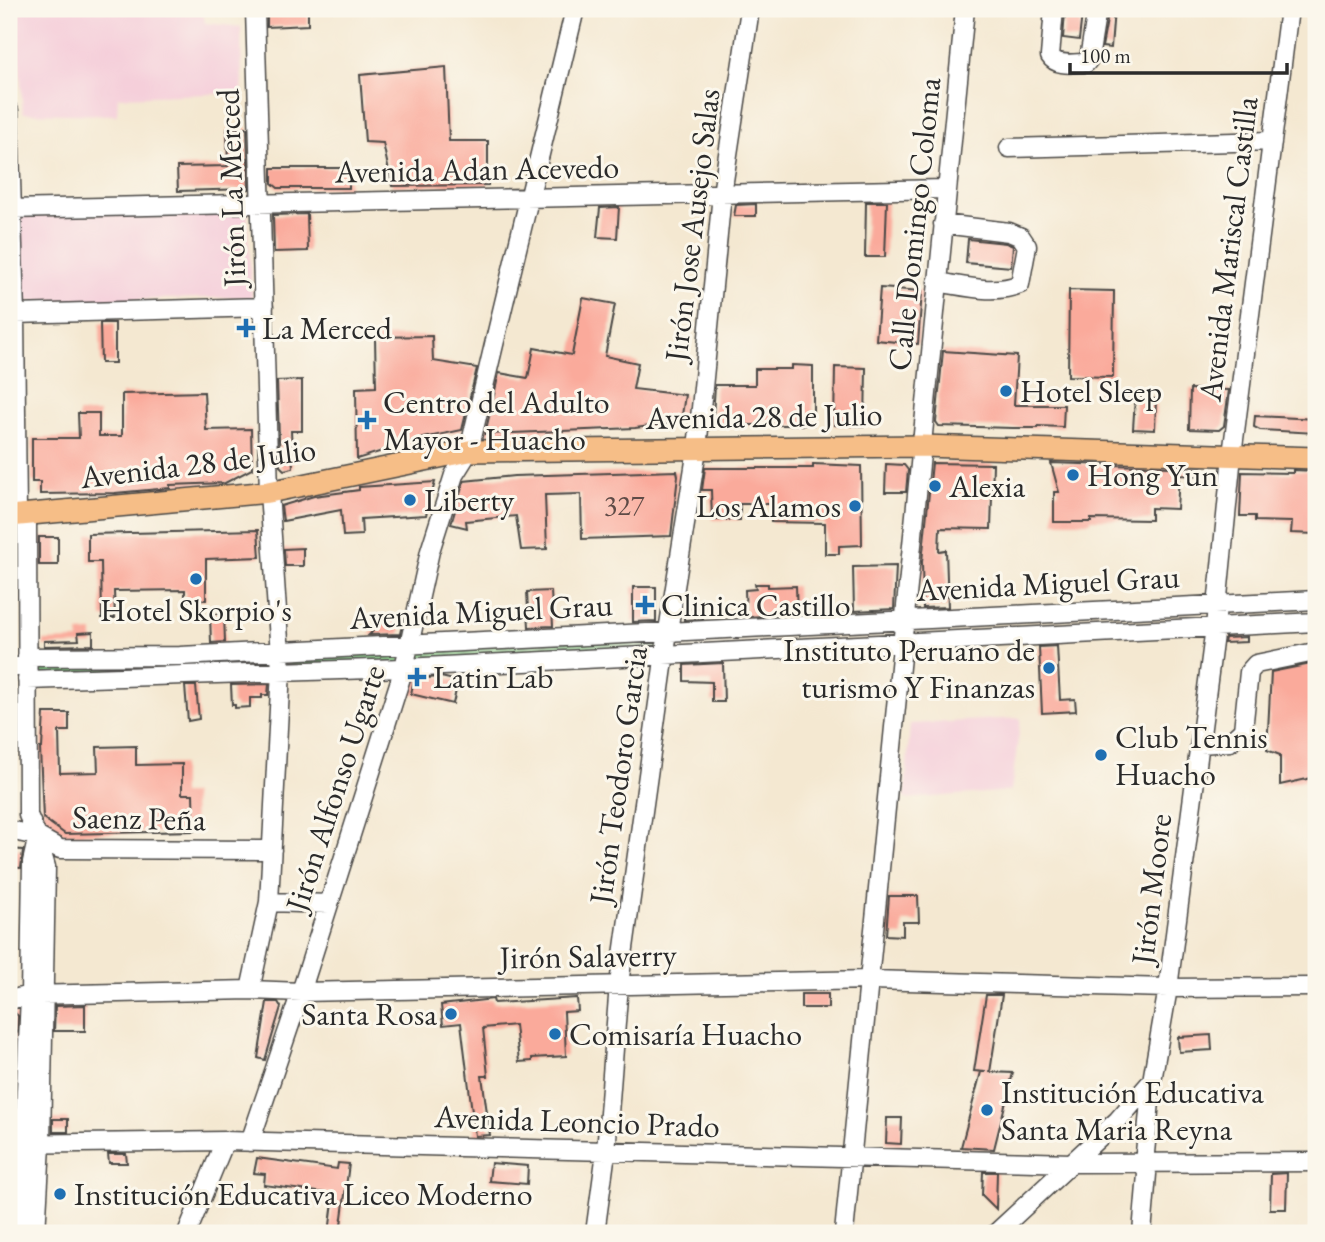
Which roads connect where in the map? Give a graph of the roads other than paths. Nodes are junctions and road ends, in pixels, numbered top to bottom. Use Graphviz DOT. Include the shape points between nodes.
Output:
graph roads {
  1 [pos="255,9"];
  2 [pos="575,9"];
  3 [pos="750,9"];
  4 [pos="965,9"];
  5 [pos="1054,9"];
  6 [pos="1097,9"];
  7 [pos="1289,9"];
  8 [pos="9,111"];
  9 [pos="1272,141"];
  10 [pos="1009,148"];
  11 [pos="946,189"];
  12 [pos="722,194"];
  13 [pos="530,198"];
  14 [pos="261,204"];
  15 [pos="11,209"];
  16 [pos="943,224"];
  17 [pos="937,282"];
  18 [pos="264,307"];
  19 [pos="15,314"];
  20 [pos="923,446"];
  21 [pos="697,449"];
  22 [pos="469,451"];
  23 [pos="1232,455"];
  24 [pos="1316,458"];
  25 [pos="269,492"];
  26 [pos="18,515"];
  27 [pos="1316,600"];
  28 [pos="1217,605"];
  29 [pos="906,620"];
  30 [pos="1316,622"];
  31 [pos="1215,627"];
  32 [pos="668,631"];
  33 [pos="411,644"];
  34 [pos="904,644"];
  35 [pos="280,651"];
  36 [pos="1315,652"];
  37 [pos="665,655"];
  38 [pos="9,667"];
  39 [pos="27,668"];
  40 [pos="404,668"];
  41 [pos="281,670"];
  42 [pos="1200,744"];
  43 [pos="9,830"];
  44 [pos="37,836"];
  45 [pos="272,850"];
  46 [pos="269,902"];
  47 [pos="329,904"];
  48 [pos="870,980"];
  49 [pos="619,984"];
  50 [pos="1316,987"];
  51 [pos="1168,988"];
  52 [pos="250,990"];
  53 [pos="302,992"];
  54 [pos="36,995"];
  55 [pos="9,1000"];
  56 [pos="1152,1081"];
  57 [pos="225,1141"];
  58 [pos="250,1142"];
  59 [pos="25,1144"];
  60 [pos="606,1152"];
  61 [pos="852,1158"];
  62 [pos="1316,1161"];
  63 [pos="1072,1163"];
  64 [pos="1144,1163"];
  65 [pos="20,1233"];
  66 [pos="36,1233"];
  67 [pos="187,1233"];
  68 [pos="595,1233"];
  69 [pos="844,1233"];
  70 [pos="996,1233"];
  71 [pos="1131,1233"];
  72 [pos="1142,1233"];
  1 -- 14 [label="street, Jirón La Merced"];
  2 -- 13 [label="street, Jirón Alfonso Ugarte"];
  3 -- 12 [label="street, Jirón Jose Ausejo Salas"];
  4 -- 11 [label="street, Calle Domingo Coloma"];
  5 -- 6 [label="street" via="1050,56 1059,64 1089,59"];
  7 -- 9 [label="street, Avenida Mariscal Castilla"];
  8 -- 15 [label="street"];
  9 -- 10 [label="street"];
  9 -- 23 [label="street, Avenida Mariscal Castilla"];
  11 -- 12 [label="street, Avenida Adan Acevedo"];
  11 -- 16 [label="street, Calle Domingo Coloma"];
  12 -- 13 [label="street, Avenida Adan Acevedo"];
  12 -- 21 [label="street, Jirón Jose Ausejo Salas"];
  13 -- 14 [label="street, Avenida Adan Acevedo"];
  13 -- 22 [label="street, Jirón Alfonso Ugarte"];
  14 -- 15 [label="street, Avenida Adan Acevedo"];
  14 -- 18 [label="street, Jirón La Merced"];
  15 -- 19 [label="street"];
  16 -- 17 [label="street, Calle Domingo Coloma"];
  16 -- 17 [label="street" via="1009,232 1027,246 1020,284 1008,289"];
  17 -- 20 [label="street, Calle Domingo Coloma"];
  18 -- 19 [label="street"];
  18 -- 25 [label="street, Jirón La Merced"];
  19 -- 26 [label="street"];
  20 -- 21 [label="main road, Avenida 28 de Julio"];
  20 -- 23 [label="main road, Avenida 28 de Julio"];
  20 -- 29 [label="street, Calle Domingo Coloma"];
  21 -- 22 [label="main road, Avenida 28 de Julio"];
  21 -- 32 [label="street, Jirón Teodoro Garcia"];
  22 -- 25 [label="main road, Avenida 28 de Julio"];
  22 -- 33 [label="street, Jirón Alfonso Ugarte" via="454,475 430,551"];
  23 -- 24 [label="main road, Avenida 28 de Julio"];
  23 -- 28 [label="street, Jirón Moore"];
  25 -- 26 [label="main road, Avenida 28 de Julio"];
  25 -- 35 [label="street, Jirón La Merced"];
  26 -- 39 [label="street"];
  27 -- 28 [label="street, Avenida Miguel Grau"];
  28 -- 29 [label="street, Avenida Miguel Grau"];
  28 -- 31 [label="street, Jirón Moore"];
  29 -- 32 [label="street, Avenida Miguel Grau"];
  29 -- 34 [label="street, Calle Domingo Coloma"];
  30 -- 31 [label="street, Avenida Miguel Grau"];
  31 -- 34 [label="street, Avenida Miguel Grau"];
  31 -- 42 [label="street, Jirón Moore"];
  32 -- 33 [label="street, Avenida Miguel Grau"];
  32 -- 37 [label="street, Jirón Teodoro Garcia"];
  33 -- 35 [label="street, Avenida Miguel Grau"];
  33 -- 40 [label="street, Jirón Alfonso Ugarte"];
  34 -- 37 [label="street, Avenida Miguel Grau"];
  34 -- 48 [label="street, Calle Domingo Coloma"];
  35 -- 39 [label="street, Avenida Miguel Grau"];
  35 -- 41 [label="street, Jirón La Merced"];
  36 -- 42 [label="street" via="1252,666 1243,730 1230,742"];
  37 -- 40 [label="street, Avenida Miguel Grau"];
  37 -- 49 [label="street, Jirón Teodoro Garcia"];
  38 -- 39 [label="street"];
  39 -- 41 [label="street, Avenida Miguel Grau"];
  39 -- 44 [label="street" via="28,815"];
  40 -- 41 [label="street, Avenida Miguel Grau"];
  40 -- 47 [label="street, Jirón Alfonso Ugarte"];
  41 -- 45 [label="street, Jirón La Merced"];
  42 -- 51 [label="street, Jirón Moore"];
  43 -- 44 [label="street, Saenz Peña"];
  44 -- 45 [label="street, Saenz Peña" via="60,849"];
  44 -- 54 [label="street" via="32,862"];
  45 -- 46 [label="street, Jirón La Merced"];
  46 -- 47 [label="street"];
  46 -- 52 [label="street, Jirón La Merced"];
  47 -- 53 [label="street, Jirón Alfonso Ugarte"];
  48 -- 49 [label="street, Jirón Salaverry"];
  48 -- 51 [label="street, Jirón Salaverry"];
  48 -- 61 [label="street, Calle Domingo Coloma"];
  49 -- 53 [label="street, Jirón Salaverry"];
  49 -- 60 [label="street, Jirón Teodoro Garcia"];
  50 -- 51 [label="street, Jirón Salaverry"];
  51 -- 56 [label="street, Jirón Moore"];
  52 -- 53 [label="street, Jirón Salaverry"];
  52 -- 54 [label="street, Jirón Salaverry"];
  53 -- 58 [label="street, Jirón Alfonso Ugarte"];
  54 -- 55 [label="street, Jirón Salaverry"];
  54 -- 59 [label="street"];
  56 -- 63 [label="street"];
  56 -- 64 [label="street, Jirón Moore"];
  57 -- 58 [label="street, Avenida Leoncio Prado"];
  57 -- 59 [label="street, Avenida Leoncio Prado"];
  57 -- 67 [label="street"];
  58 -- 60 [label="street, Avenida Leoncio Prado"];
  59 -- 65 [label="street"];
  59 -- 66 [label="street"];
  60 -- 61 [label="street, Avenida Leoncio Prado"];
  60 -- 68 [label="street, Jirón Teodoro Garcia"];
  61 -- 63 [label="street, Avenida Leoncio Prado"];
  61 -- 69 [label="street, Calle Domingo Coloma"];
  62 -- 64 [label="street, Avenida Leoncio Prado"];
  63 -- 64 [label="street, Avenida Leoncio Prado"];
  63 -- 70 [label="street"];
  64 -- 71 [label="street, Jirón Moore" via="1136,1174"];
  64 -- 72 [label="street, Jirón Moore"];
}
